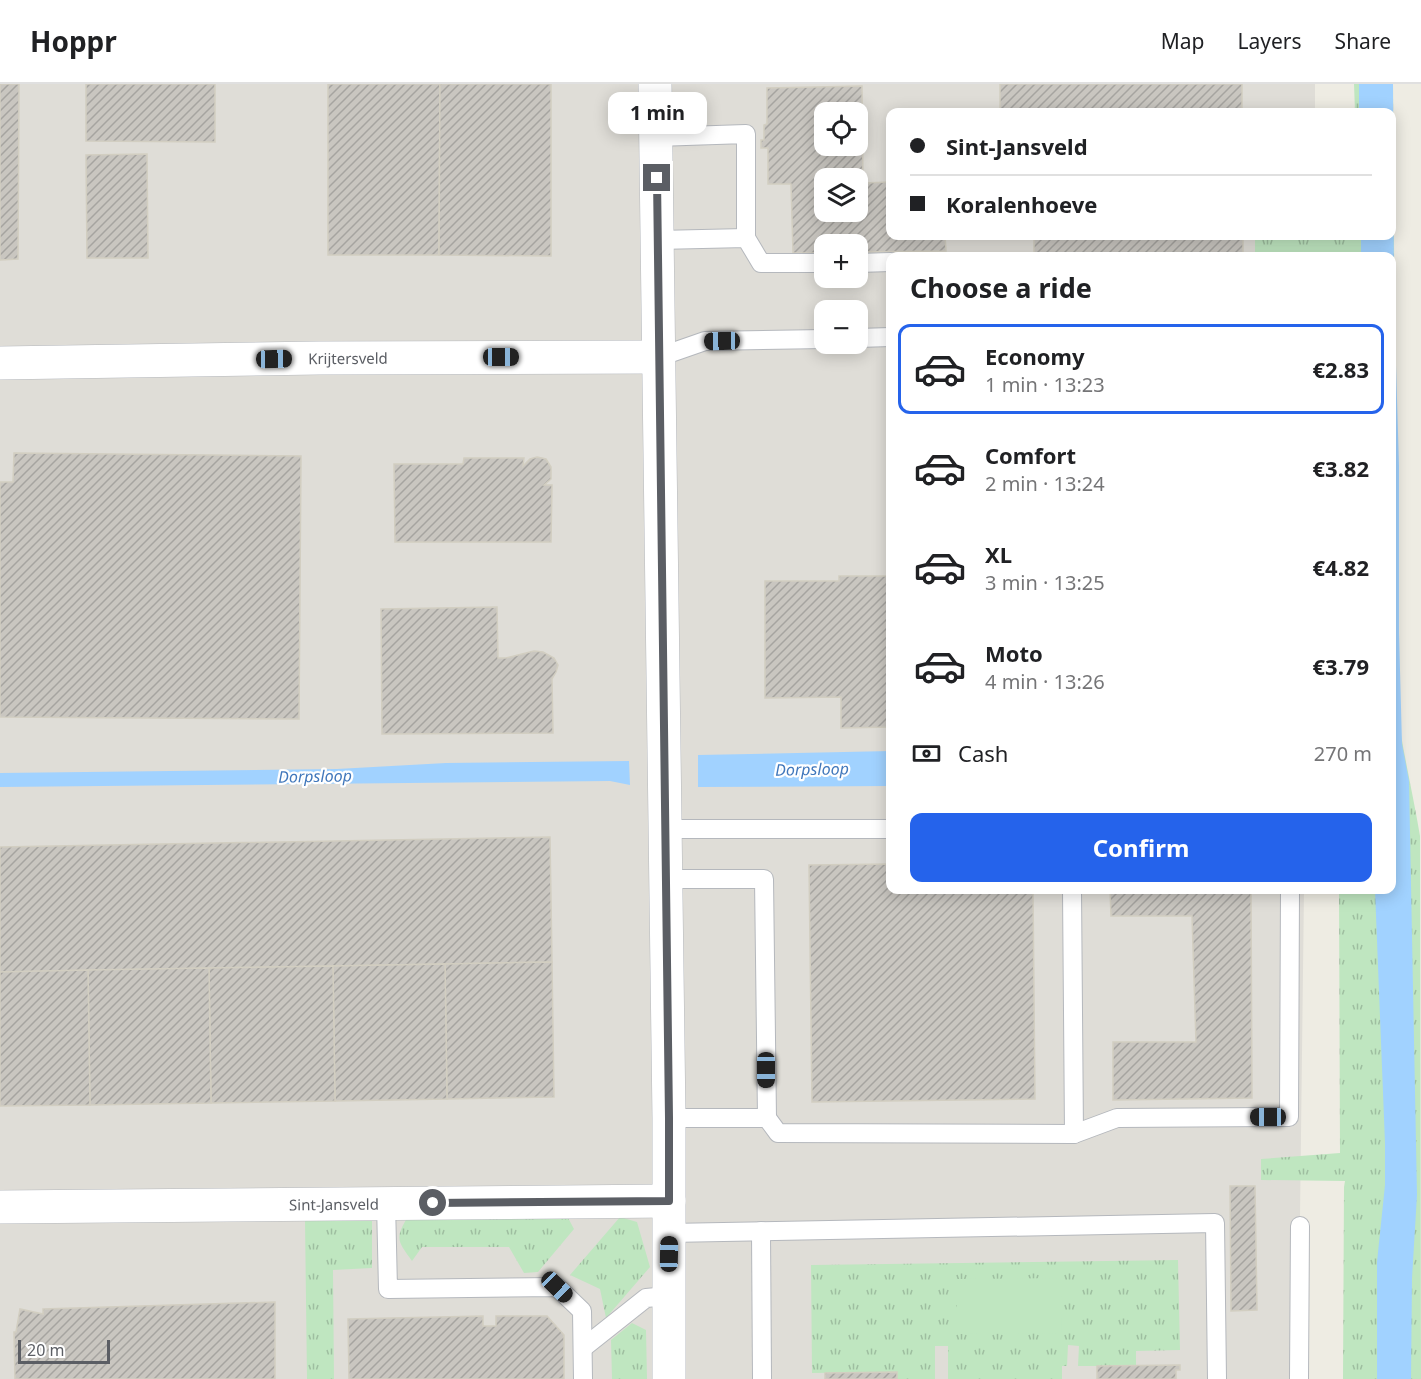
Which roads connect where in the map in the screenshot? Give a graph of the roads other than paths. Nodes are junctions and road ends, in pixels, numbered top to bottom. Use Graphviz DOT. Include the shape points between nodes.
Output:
graph roads {
  1 [pos="655,84"];
  2 [pos="656,137"];
  3 [pos="746,238"];
  4 [pos="658,240"];
  5 [pos="886,262"];
  6 [pos="814,263"];
  7 [pos="868,263"];
  8 [pos="868,338"];
  9 [pos="886,338"];
  10 [pos="814,339"];
  11 [pos="659,357"];
  12 [pos="0,363"];
  13 [pos="665,829"];
  14 [pos="886,829"];
  15 [pos="666,879"];
  16 [pos="1072,894"];
  17 [pos="1290,894"];
  18 [pos="669,1118"];
  19 [pos="766,1118"];
  20 [pos="1074,1134"];
  21 [pos="669,1201"];
  22 [pos="386,1203"];
  23 [pos="0,1207"];
  24 [pos="1300,1226"];
  25 [pos="760,1231"];
  26 [pos="669,1233"];
  27 [pos="668,1296"];
  28 [pos="583,1348"];
  29 [pos="584,1379"];
  30 [pos="669,1379"];
  31 [pos="762,1379"];
  32 [pos="1217,1379"];
  33 [pos="1299,1379"];
  1 -- 2 [label="street"];
  2 -- 3 [label="lane" via="746,134"];
  2 -- 4 [label="street"];
  3 -- 4 [label="lane"];
  3 -- 6 [label="lane" via="761,263"];
  4 -- 11 [label="street"];
  5 -- 7 [label="lane"];
  8 -- 9 [label="lane"];
  10 -- 11 [label="lane" via="705,341"];
  11 -- 12 [label="street, Krijtersveld"];
  11 -- 13 [label="street"];
  13 -- 14 [label="lane"];
  13 -- 15 [label="street"];
  15 -- 18 [label="street"];
  15 -- 19 [label="lane" via="764,879"];
  16 -- 20 [label="lane"];
  17 -- 20 [label="lane" via="1289,1117 1117,1118"];
  18 -- 19 [label="lane"];
  18 -- 21 [label="street"];
  19 -- 20 [label="lane" via="778,1133"];
  21 -- 22 [label="street, Sint-Jansveld"];
  21 -- 26 [label="street"];
  22 -- 23 [label="street, Sint-Jansveld"];
  22 -- 28 [label="lane" via="388,1289 557,1287 582,1311"];
  24 -- 33 [label="lane"];
  25 -- 26 [label="lane"];
  25 -- 31 [label="lane"];
  25 -- 32 [label="lane" via="1215,1223"];
  26 -- 27 [label="street"];
  27 -- 28 [label="lane" via="646,1298"];
  27 -- 30 [label="street"];
  28 -- 29 [label="lane"];
}
